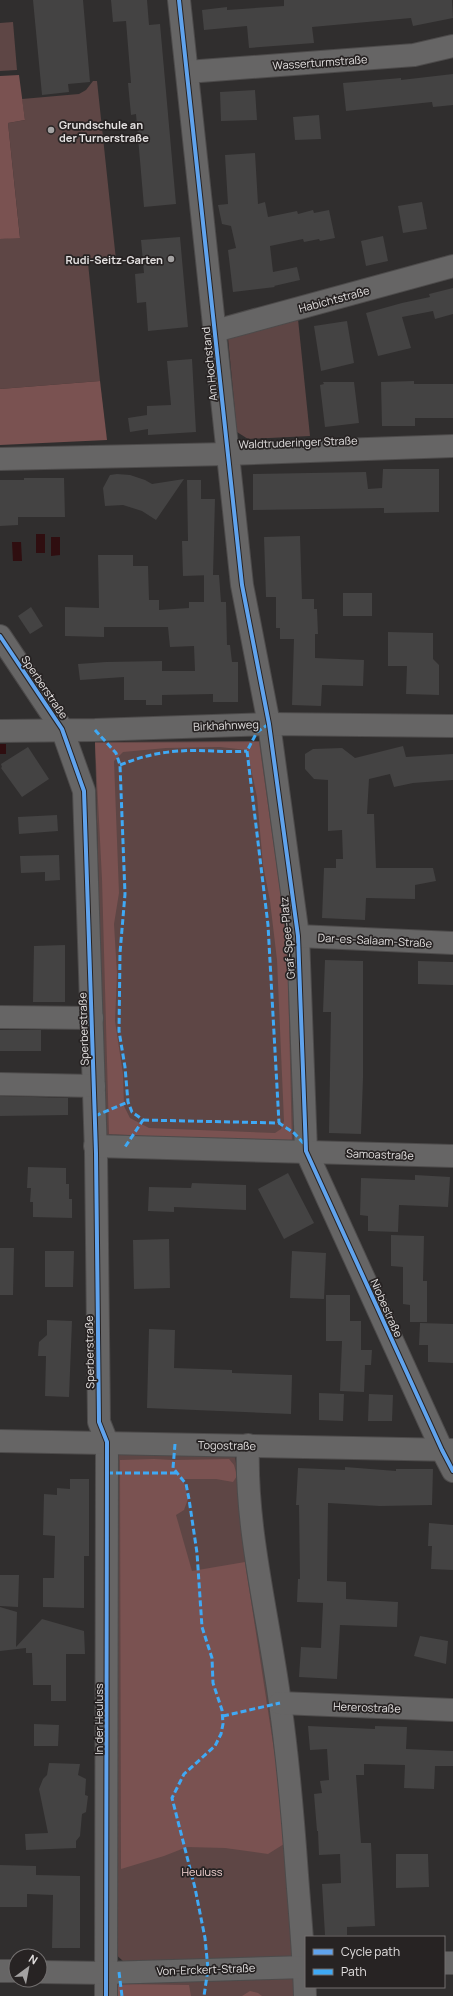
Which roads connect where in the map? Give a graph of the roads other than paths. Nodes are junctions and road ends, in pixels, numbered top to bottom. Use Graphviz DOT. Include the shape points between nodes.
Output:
graph roads {
  1 [pos="179,0"];
  2 [pos="453,46"];
  3 [pos="187,72"];
  4 [pos="453,266"];
  5 [pos="215,331"];
  6 [pos="453,446"];
  7 [pos="227,454"];
  8 [pos="0,459"];
  9 [pos="0,636"];
  10 [pos="269,724"];
  11 [pos="453,726"];
  12 [pos="62,729"];
  13 [pos="0,731"];
  14 [pos="298,936"];
  15 [pos="453,943"];
  16 [pos="0,1017"];
  17 [pos="92,1018"];
  18 [pos="0,1084"];
  19 [pos="94,1086"];
  20 [pos="95,1146"];
  21 [pos="306,1152"];
  22 [pos="453,1156"];
  23 [pos="0,1441"];
  24 [pos="107,1442"];
  25 [pos="248,1445"];
  26 [pos="447,1450"];
  27 [pos="453,1471"];
  28 [pos="280,1703"];
  29 [pos="453,1710"];
  30 [pos="305,1967"];
  31 [pos="48,1972"];
  32 [pos="106,1973"];
  33 [pos="106,1996"];
  34 [pos="305,1996"];
  1 -- 3 [label="street, Am Hochstand"];
  2 -- 3 [label="street, Wasserturmstraße" via="414,55"];
  3 -- 5 [label="street, Am Hochstand"];
  4 -- 5 [label="street, Habichtstraße"];
  5 -- 7 [label="street, Am Hochstand"];
  6 -- 7 [label="street, Waldtruderinger Straße"];
  7 -- 8 [label="street, Waldtruderinger Straße"];
  7 -- 10 [label="street, Am Hochstand" via="242,585"];
  9 -- 12 [label="street, Sperberstraße"];
  10 -- 11 [label="street, Birkhahnweg"];
  10 -- 12 [label="street, Birkhahnweg"];
  10 -- 14 [label="street, Graf-Spee-Platz"];
  12 -- 13 [label="street, Birkhahnweg"];
  12 -- 17 [label="street, Sperberstraße" via="84,791"];
  14 -- 15 [label="street, Dar-es-Salaam-Straße"];
  14 -- 21 [label="street, Graf-Spee-Platz"];
  16 -- 17 [label="street"];
  17 -- 19 [label="street, Sperberstraße"];
  18 -- 19 [label="street"];
  19 -- 20 [label="street, Sperberstraße"];
  20 -- 21 [label="street"];
  20 -- 24 [label="street, Sperberstraße" via="99,1422"];
  21 -- 22 [label="street, Samoastraße"];
  21 -- 26 [label="street, Niobestraße"];
  23 -- 24 [label="street, Togostraße"];
  24 -- 25 [label="street, Togostraße"];
  24 -- 32 [label="street, In der Heuluss"];
  25 -- 26 [label="street, Togostraße"];
  25 -- 28 [label="street" via="247,1472 258,1572"];
  26 -- 27 [label="street, Niobestraße"];
  28 -- 29 [label="street, Hererostraße"];
  28 -- 30 [label="street" via="294,1829"];
  30 -- 32 [label="street, Von-Erckert-Straße"];
  30 -- 34 [label="street"];
  31 -- 32 [label="street, Von-Erckert-Straße"];
  32 -- 33 [label="street, In der Heuluss"];
}
